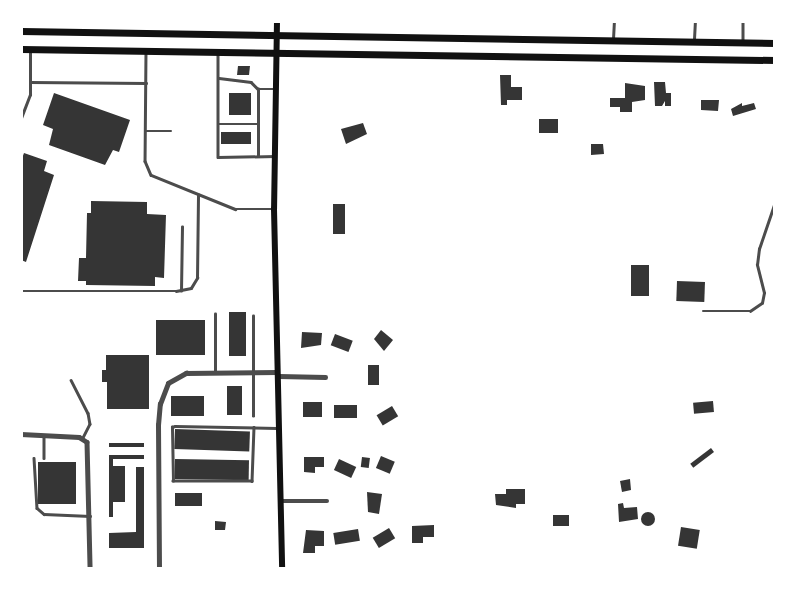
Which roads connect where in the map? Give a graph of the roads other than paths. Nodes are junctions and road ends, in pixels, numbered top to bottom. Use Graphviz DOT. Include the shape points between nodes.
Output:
graph roads {
  1 [pos="276,21"];
  2 [pos="614,21"];
  3 [pos="695,21"];
  4 [pos="743,21"];
  5 [pos="21,31"];
  6 [pos="276,34"];
  7 [pos="613,40"];
  8 [pos="693,41"];
  9 [pos="743,42"];
  10 [pos="775,43"];
  11 [pos="21,49"];
  12 [pos="30,49"];
  13 [pos="146,51"];
  14 [pos="218,52"];
  15 [pos="275,53"];
  16 [pos="775,61"];
  17 [pos="218,78"];
  18 [pos="30,82"];
  19 [pos="146,83"];
  20 [pos="258,89"];
  21 [pos="275,89"];
  22 [pos="21,118"];
  23 [pos="218,124"];
  24 [pos="258,124"];
  25 [pos="146,131"];
  26 [pos="171,131"];
  27 [pos="258,156"];
  28 [pos="275,156"];
  29 [pos="198,195"];
  30 [pos="775,202"];
  31 [pos="274,209"];
  32 [pos="182,227"];
  33 [pos="21,291"];
  34 [pos="181,291"];
  35 [pos="703,311"];
  36 [pos="215,314"];
  37 [pos="253,316"];
  38 [pos="215,372"];
  39 [pos="253,372"];
  40 [pos="279,374"];
  41 [pos="325,377"];
  42 [pos="71,380"];
  43 [pos="253,416"];
  44 [pos="254,427"];
  45 [pos="280,428"];
  46 [pos="21,435"];
  47 [pos="44,435"];
  48 [pos="83,438"];
  49 [pos="34,458"];
  50 [pos="44,458"];
  51 [pos="281,501"];
  52 [pos="327,501"];
  53 [pos="90,516"];
  54 [pos="90,569"];
  55 [pos="159,569"];
  56 [pos="282,569"];
  1 -- 6 [label="main road"];
  2 -- 7 [label="lane"];
  3 -- 8 [label="lane"];
  4 -- 9 [label="lane"];
  5 -- 6 [label="main road"];
  6 -- 7 [label="main road"];
  6 -- 15 [label="main road"];
  7 -- 8 [label="main road"];
  8 -- 9 [label="main road"];
  9 -- 10 [label="main road"];
  11 -- 12 [label="main road"];
  12 -- 13 [label="main road"];
  12 -- 18 [label="lane"];
  13 -- 14 [label="main road"];
  13 -- 19 [label="lane"];
  14 -- 15 [label="main road"];
  14 -- 17 [label="lane"];
  15 -- 16 [label="main road"];
  15 -- 21 [label="main road"];
  17 -- 20 [label="lane" via="251,82"];
  17 -- 23 [label="lane"];
  18 -- 19 [label="lane"];
  18 -- 22 [label="lane"];
  19 -- 25 [label="lane"];
  20 -- 21 [label="lane"];
  20 -- 24 [label="lane"];
  21 -- 28 [label="main road"];
  23 -- 24 [label="lane"];
  23 -- 27 [label="lane" via="218,156"];
  24 -- 27 [label="lane"];
  25 -- 26 [label="lane"];
  25 -- 29 [label="lane" via="145,161 151,175"];
  27 -- 28 [label="lane"];
  28 -- 31 [label="main road"];
  29 -- 31 [label="lane" via="235,209"];
  29 -- 34 [label="lane" via="197,278 194,286"];
  30 -- 35 [label="lane" via="759,249 761,303 750,310"];
  31 -- 40 [label="main road"];
  32 -- 34 [label="lane"];
  33 -- 34 [label="lane"];
  36 -- 38 [label="lane"];
  37 -- 39 [label="lane"];
  38 -- 39 [label="street"];
  38 -- 55 [label="street" via="186,373 169,383 160,404"];
  39 -- 40 [label="street"];
  39 -- 43 [label="lane"];
  40 -- 41 [label="street"];
  40 -- 45 [label="main road"];
  42 -- 48 [label="lane" via="88,413 90,424"];
  44 -- 44 [label="lane" via="172,426 173,481 251,481"];
  44 -- 45 [label="lane"];
  45 -- 51 [label="main road"];
  46 -- 47 [label="street"];
  47 -- 48 [label="street"];
  47 -- 50 [label="lane"];
  48 -- 53 [label="street" via="89,451"];
  49 -- 53 [label="lane" via="37,508 44,514"];
  51 -- 52 [label="street"];
  51 -- 56 [label="main road"];
  53 -- 54 [label="street"];
}
